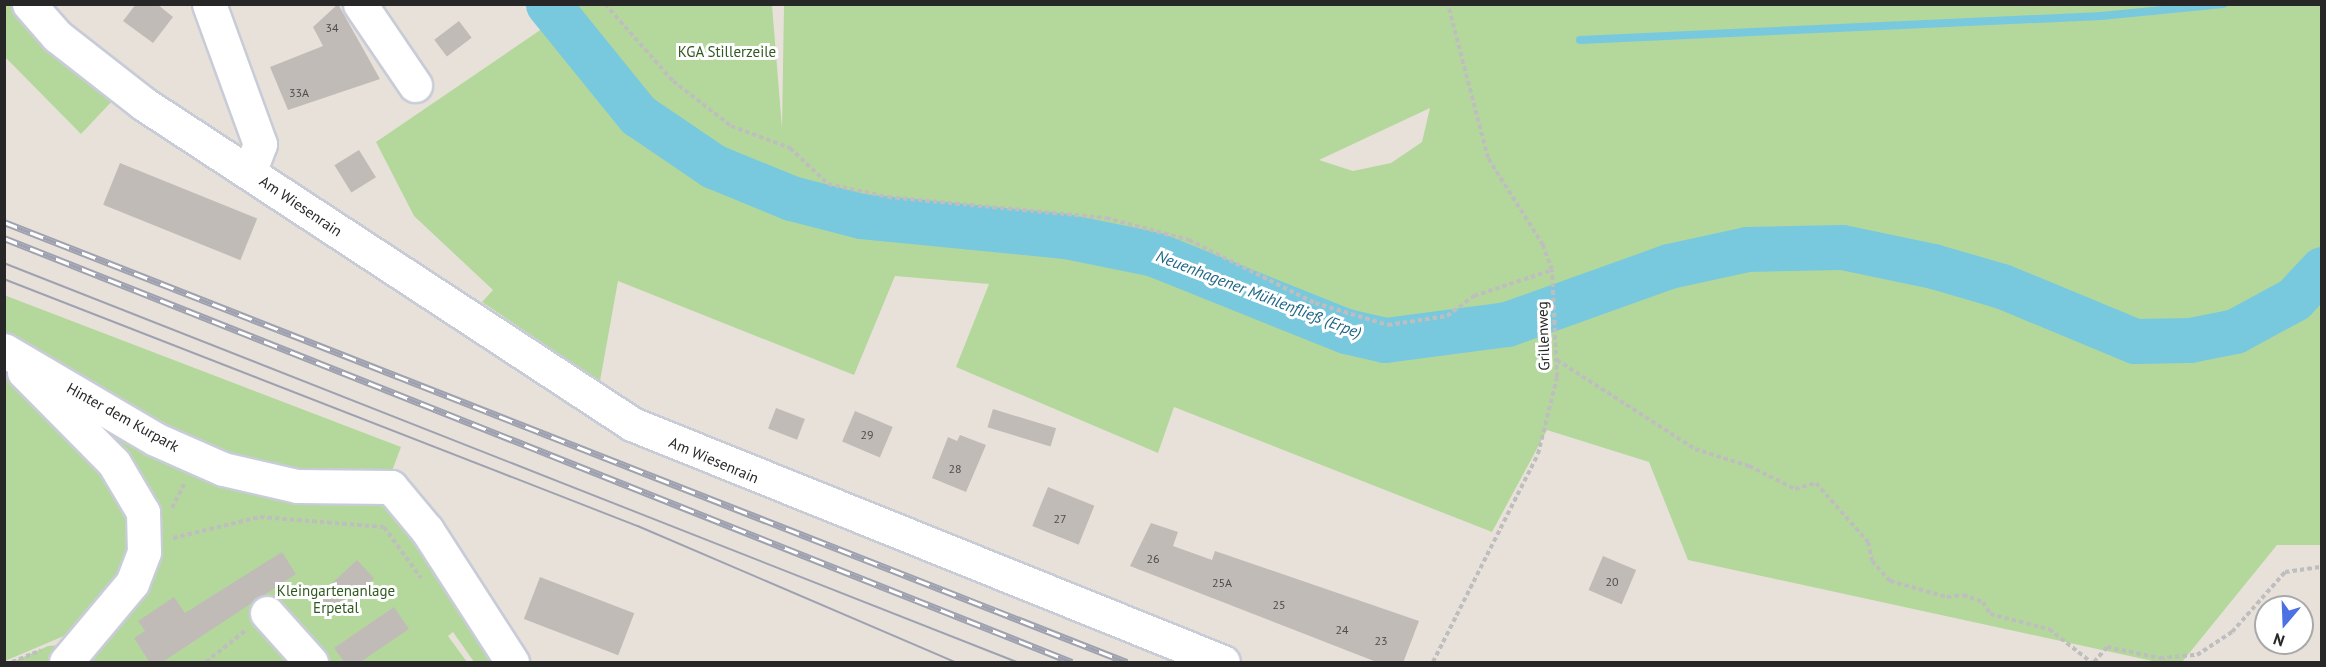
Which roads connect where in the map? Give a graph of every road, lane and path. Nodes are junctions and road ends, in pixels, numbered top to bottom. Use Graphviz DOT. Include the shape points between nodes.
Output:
graph roads {
  1 [pos="29,4"];
  2 [pos="209,4"];
  3 [pos="360,4"];
  4 [pos="605,4"];
  5 [pos="1448,4"];
  6 [pos="415,85"];
  7 [pos="249,172"];
  8 [pos="1552,270"];
  9 [pos="7,351"];
  10 [pos="1557,360"];
  11 [pos="197,457"];
  12 [pos="167,518"];
  13 [pos="144,552"];
  14 [pos="2322,567"];
  15 [pos="426,586"];
  16 [pos="267,613"];
  17 [pos="66,663"];
  18 [pos="206,663"];
  19 [pos="311,663"];
  20 [pos="512,663"];
  21 [pos="1223,663"];
  22 [pos="1433,663"];
  23 [pos="2092,663"];
  1 -- 7 [label="street, Am Wiesenrain" via="100,73"];
  2 -- 7 [label="street, Am Wiesenrain" via="260,144"];
  3 -- 6 [label="street"];
  4 -- 8 [label="path" via="673,81 730,126 790,148 828,184 888,197 1106,218 1189,240 1315,303 1388,325 1447,316 1474,296"];
  5 -- 8 [label="path, Grillenweg" via="1488,158 1543,244"];
  7 -- 21 [label="street, Am Wiesenrain" via="632,424"];
  8 -- 10 [label="path, Grillenweg"];
  9 -- 11 [label="street, Hinter dem Kurpark"];
  9 -- 13 [label="street" via="40,393 114,463 142,512"];
  10 -- 22 [label="path, Grillenweg" via="1539,454"];
  10 -- 23 [label="path" via="1695,449 1749,466 1795,489 1816,483 1868,542 1872,561 1890,581 1947,597 1963,595 1983,602 1990,614 2049,628"];
  11 -- 12 [label="path"];
  11 -- 20 [label="street, Hinter dem Kurpark" via="223,469 297,486 392,487 427,530"];
  13 -- 15 [label="path" via="190,530 260,517 384,527"];
  13 -- 17 [label="street" via="132,583"];
  14 -- 23 [label="path" via="2284,572 2232,632 2197,655 2160,657 2107,647"];
  16 -- 18 [label="path"];
  16 -- 19 [label="street"];
}
